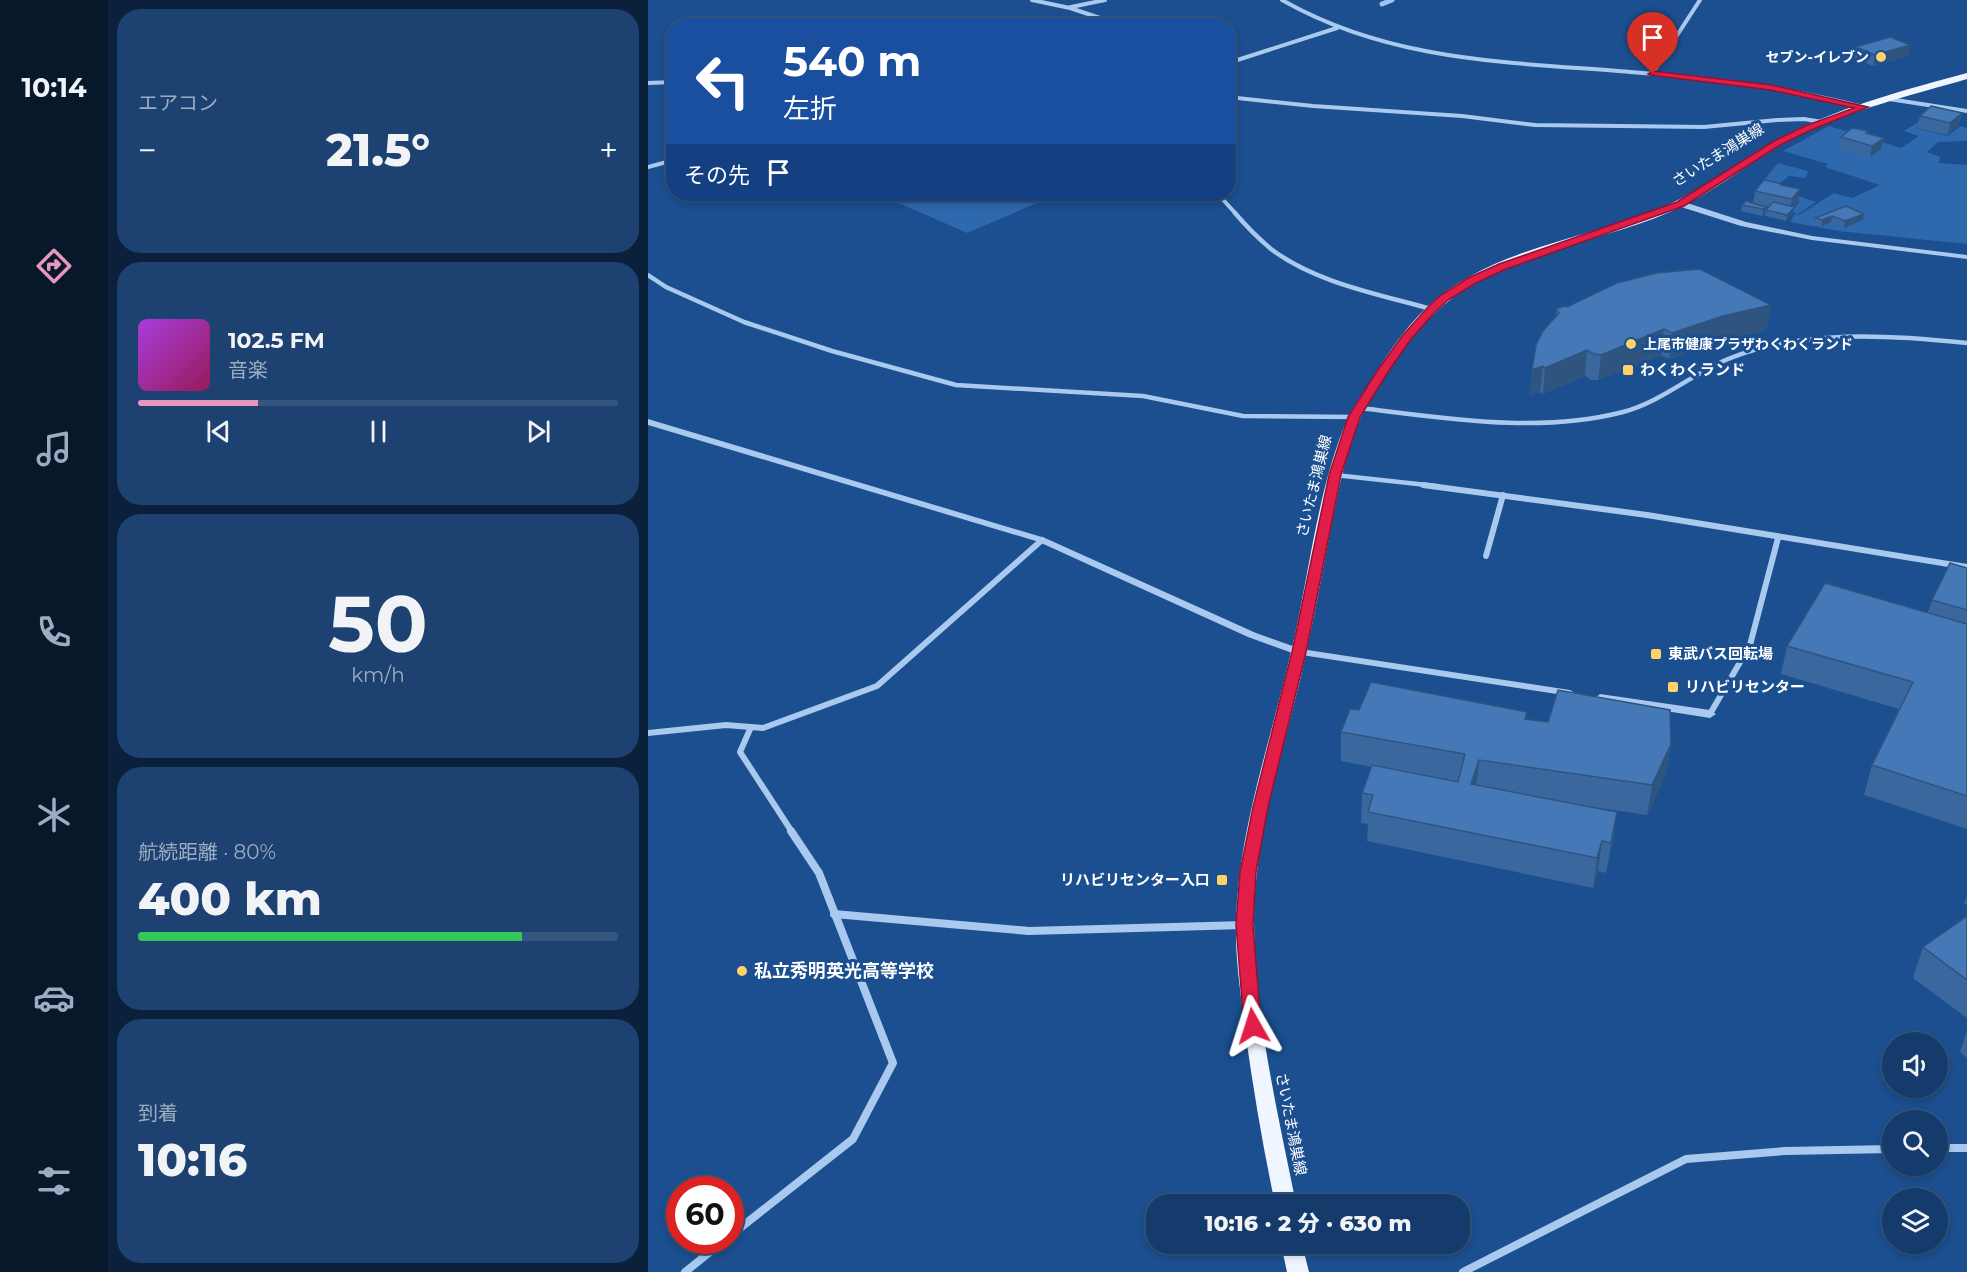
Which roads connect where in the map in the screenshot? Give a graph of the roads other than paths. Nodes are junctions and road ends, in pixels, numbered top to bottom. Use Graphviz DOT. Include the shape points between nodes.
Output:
graph roads {
  1 [pos="1032,0"];
  2 [pos="1106,0"];
  3 [pos="1282,0"];
  4 [pos="1700,0"];
  5 [pos="1070,8"];
  6 [pos="1100,18"];
  7 [pos="1338,28"];
  8 [pos="1236,60"];
  9 [pos="1653,74"];
  10 [pos="1967,76"];
  11 [pos="648,82"];
  12 [pos="666,82"];
  13 [pos="1236,98"];
  14 [pos="1889,99"];
  15 [pos="1864,107"];
  16 [pos="1967,111"];
  17 [pos="1822,122"];
  18 [pos="666,162"];
  19 [pos="648,167"];
  20 [pos="1225,201"];
  21 [pos="1681,204"];
  22 [pos="1967,257"];
  23 [pos="648,275"];
  24 [pos="1431,309"];
  25 [pos="1967,343"];
  26 [pos="1357,413"];
  27 [pos="648,422"];
  28 [pos="1335,475"];
  29 [pos="1503,495"];
  30 [pos="1778,538"];
  31 [pos="1042,540"];
  32 [pos="1486,556"];
  33 [pos="1967,567"];
  34 [pos="1299,652"];
  35 [pos="1710,714"];
  36 [pos="751,727"];
  37 [pos="648,733"];
  38 [pos="834,914"];
  39 [pos="1245,925"];
  40 [pos="1948,1148"];
  41 [pos="1967,1148"];
  42 [pos="1882,1149"];
  43 [pos="1283,1194"];
  44 [pos="744,1225"];
  45 [pos="708,1254"];
  46 [pos="1294,1254"];
  47 [pos="685,1272"];
  48 [pos="1298,1272"];
  49 [pos="1464,1272"];
  1 -- 5 [label="street"];
  2 -- 5 [label="street"];
  3 -- 7 [label="street"];
  4 -- 9 [label="street"];
  5 -- 6 [label="street"];
  7 -- 8 [label="street"];
  7 -- 9 [label="street" via="1410,49 1474,59"];
  9 -- 15 [label="street" via="1771,88"];
  10 -- 14 [label="main road, さいたま鴻巣線"];
  11 -- 12 [label="street"];
  13 -- 17 [label="street" via="1535,125 1695,127 1777,120"];
  14 -- 15 [label="main road, さいたま鴻巣線"];
  14 -- 16 [label="street"];
  15 -- 17 [label="main road, さいたま鴻巣線"];
  17 -- 21 [label="main road, さいたま鴻巣線" via="1777,143"];
  18 -- 19 [label="street"];
  20 -- 24 [label="street" via="1278,254 1341,282"];
  21 -- 22 [label="street" via="1744,224 1812,238"];
  21 -- 24 [label="main road, さいたま鴻巣線" via="1503,267 1458,288"];
  23 -- 26 [label="street" via="744,322 956,385 1143,396 1243,416"];
  24 -- 26 [label="main road, さいたま鴻巣線"];
  25 -- 26 [label="street" via="1870,338 1785,344 1727,360 1626,411 1579,419 1500,422"];
  26 -- 28 [label="main road, さいたま鴻巣線"];
  27 -- 31 [label="street"];
  28 -- 29 [label="street"];
  28 -- 34 [label="main road, さいたま鴻巣線"];
  29 -- 30 [label="street"];
  29 -- 32 [label="street"];
  30 -- 33 [label="street"];
  30 -- 35 [label="street" via="1750,645"];
  31 -- 34 [label="street" via="1252,635"];
  31 -- 36 [label="street" via="877,686 763,728"];
  34 -- 35 [label="street"];
  34 -- 39 [label="main road, さいたま鴻巣線" via="1248,872"];
  36 -- 37 [label="street" via="726,725"];
  36 -- 38 [label="street" via="740,752 819,873"];
  38 -- 39 [label="street" via="1029,931"];
  38 -- 44 [label="street" via="893,1063 853,1139"];
  39 -- 43 [label="main road, さいたま鴻巣線" via="1253,1026"];
  40 -- 41 [label="street"];
  42 -- 49 [label="street" via="1785,1151 1686,1159"];
  45 -- 47 [label="street"];
  46 -- 48 [label="main road"];
}
